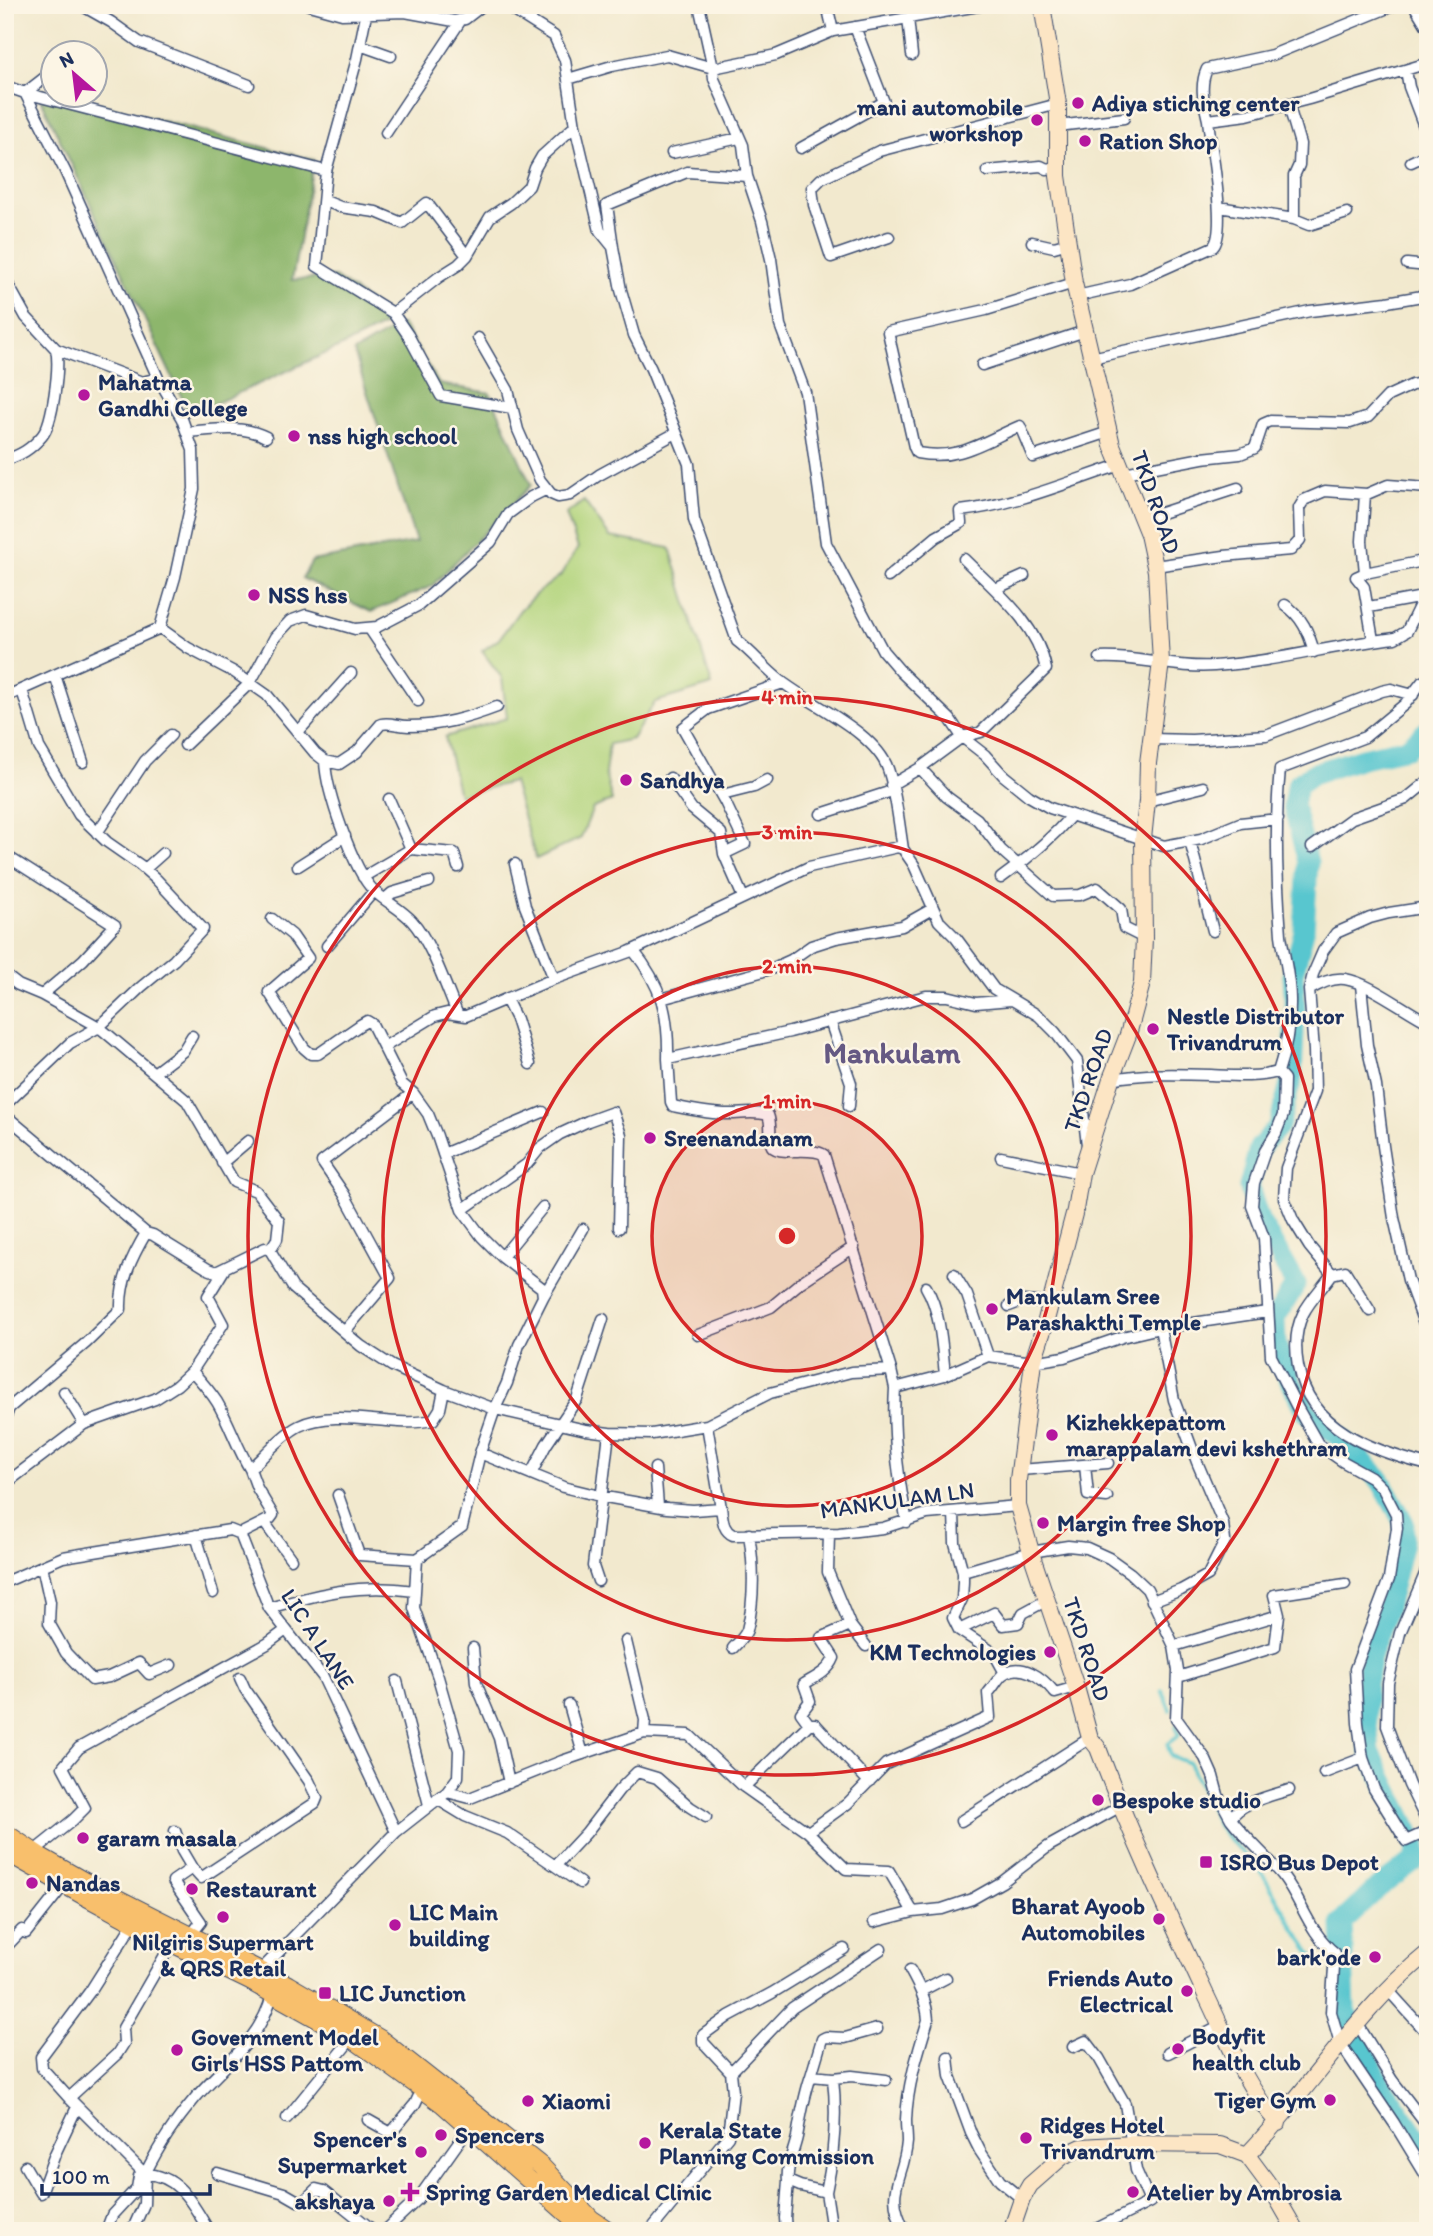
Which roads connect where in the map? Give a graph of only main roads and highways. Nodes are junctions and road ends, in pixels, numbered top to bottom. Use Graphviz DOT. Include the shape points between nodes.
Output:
graph roads {
  1 [pos="7,1842"];
  2 [pos="255,1976"];
  3 [pos="585,2227"];
  4 [pos="609,2231"];
  1 -- 2 [label="main road" via="190,1936"];
  1 -- 2 [label="main road" via="64,1885 172,1943"];
  2 -- 3 [label="main road" via="272,1994 352,2038 422,2089"];
  2 -- 3 [label="main road" via="336,2012 380,2039 541,2166"];
  3 -- 4 [label="main road"];
}
